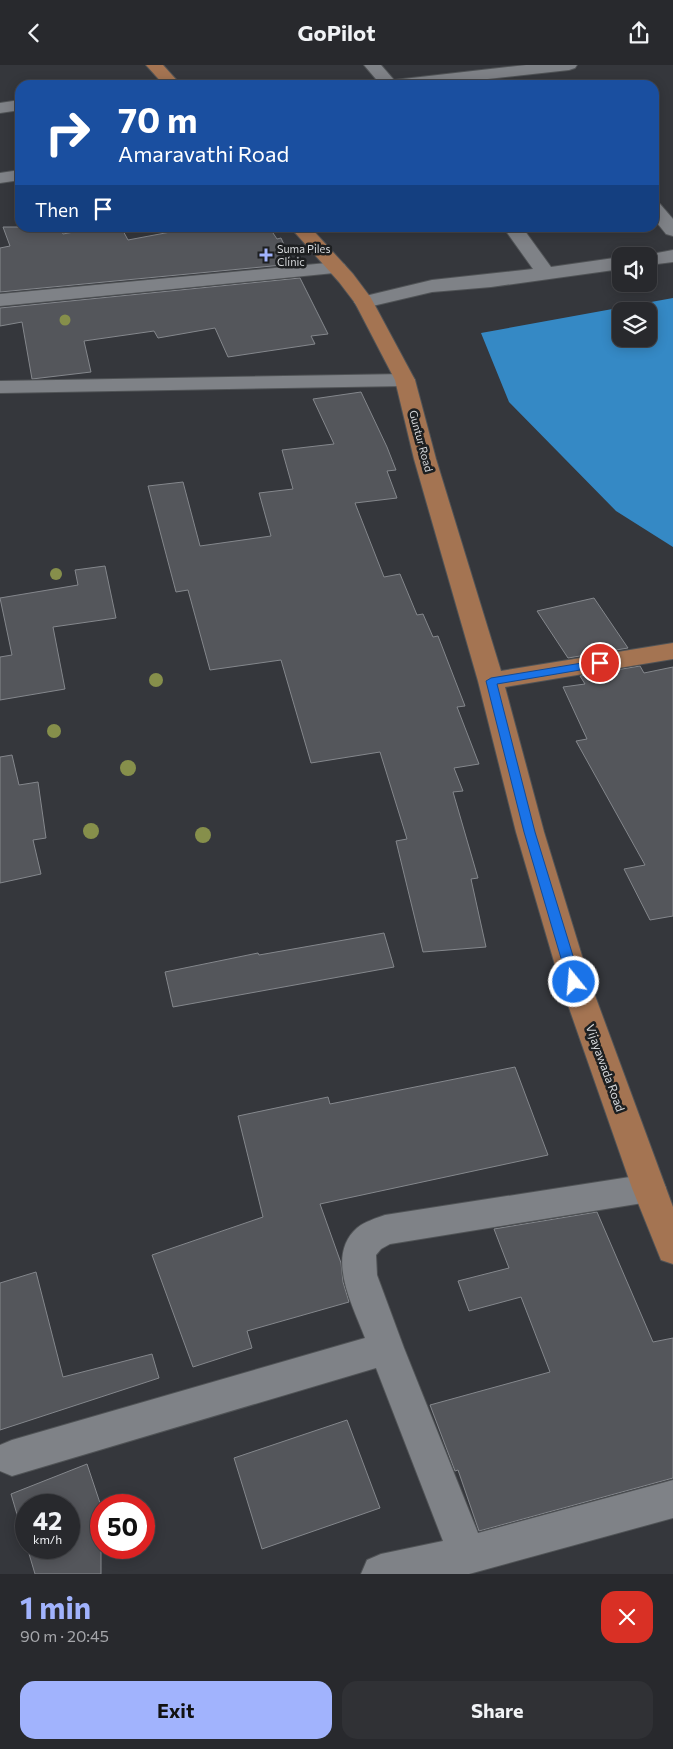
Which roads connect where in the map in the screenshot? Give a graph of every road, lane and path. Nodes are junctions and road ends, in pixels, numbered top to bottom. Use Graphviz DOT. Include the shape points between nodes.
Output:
graph roads {
  1 [pos="154,65"];
  2 [pos="372,65"];
  3 [pos="569,65"];
  4 [pos="532,67"];
  5 [pos="168,80"];
  6 [pos="386,80"];
  7 [pos="429,80"];
  8 [pos="543,80"];
  9 [pos="15,106"];
  10 [pos="0,108"];
  11 [pos="15,176"];
  12 [pos="0,178"];
  13 [pos="659,213"];
  14 [pos="673,230"];
  15 [pos="304,232"];
  16 [pos="516,232"];
  17 [pos="673,256"];
  18 [pos="657,258"];
  19 [pos="612,264"];
  20 [pos="337,268"];
  21 [pos="545,273"];
  22 [pos="0,300"];
  23 [pos="364,302"];
  24 [pos="405,379"];
  25 [pos="0,387"];
  26 [pos="673,651"];
  27 [pos="491,681"];
  28 [pos="649,1188"];
  29 [pos="673,1249"];
  30 [pos="386,1348"];
  31 [pos="12,1457"];
  32 [pos="673,1499"];
  33 [pos="449,1563"];
  34 [pos="381,1574"];
  1 -- 5 [label="main road"];
  2 -- 6 [label="street"];
  3 -- 4 [label="street"];
  4 -- 7 [label="street"];
  4 -- 8 [label="street"];
  9 -- 10 [label="street"];
  11 -- 12 [label="street"];
  13 -- 14 [label="street"];
  15 -- 20 [label="main road, Guntur Road"];
  16 -- 21 [label="street"];
  17 -- 18 [label="street"];
  19 -- 21 [label="street"];
  20 -- 22 [label="street"];
  20 -- 23 [label="main road, Guntur Road"];
  21 -- 23 [label="street" via="432,286"];
  23 -- 24 [label="main road, Guntur Road"];
  24 -- 25 [label="street"];
  24 -- 27 [label="main road, Guntur Road" via="425,459"];
  26 -- 27 [label="main road"];
  27 -- 28 [label="main road, Vijayawada Road" via="530,832 574,982"];
  28 -- 29 [label="main road, Vijayawada Road"];
  28 -- 30 [label="street" via="385,1230 369,1238 359,1251 360,1275"];
  30 -- 31 [label="street"];
  30 -- 33 [label="street"];
  32 -- 33 [label="street"];
  33 -- 34 [label="street"];
}
